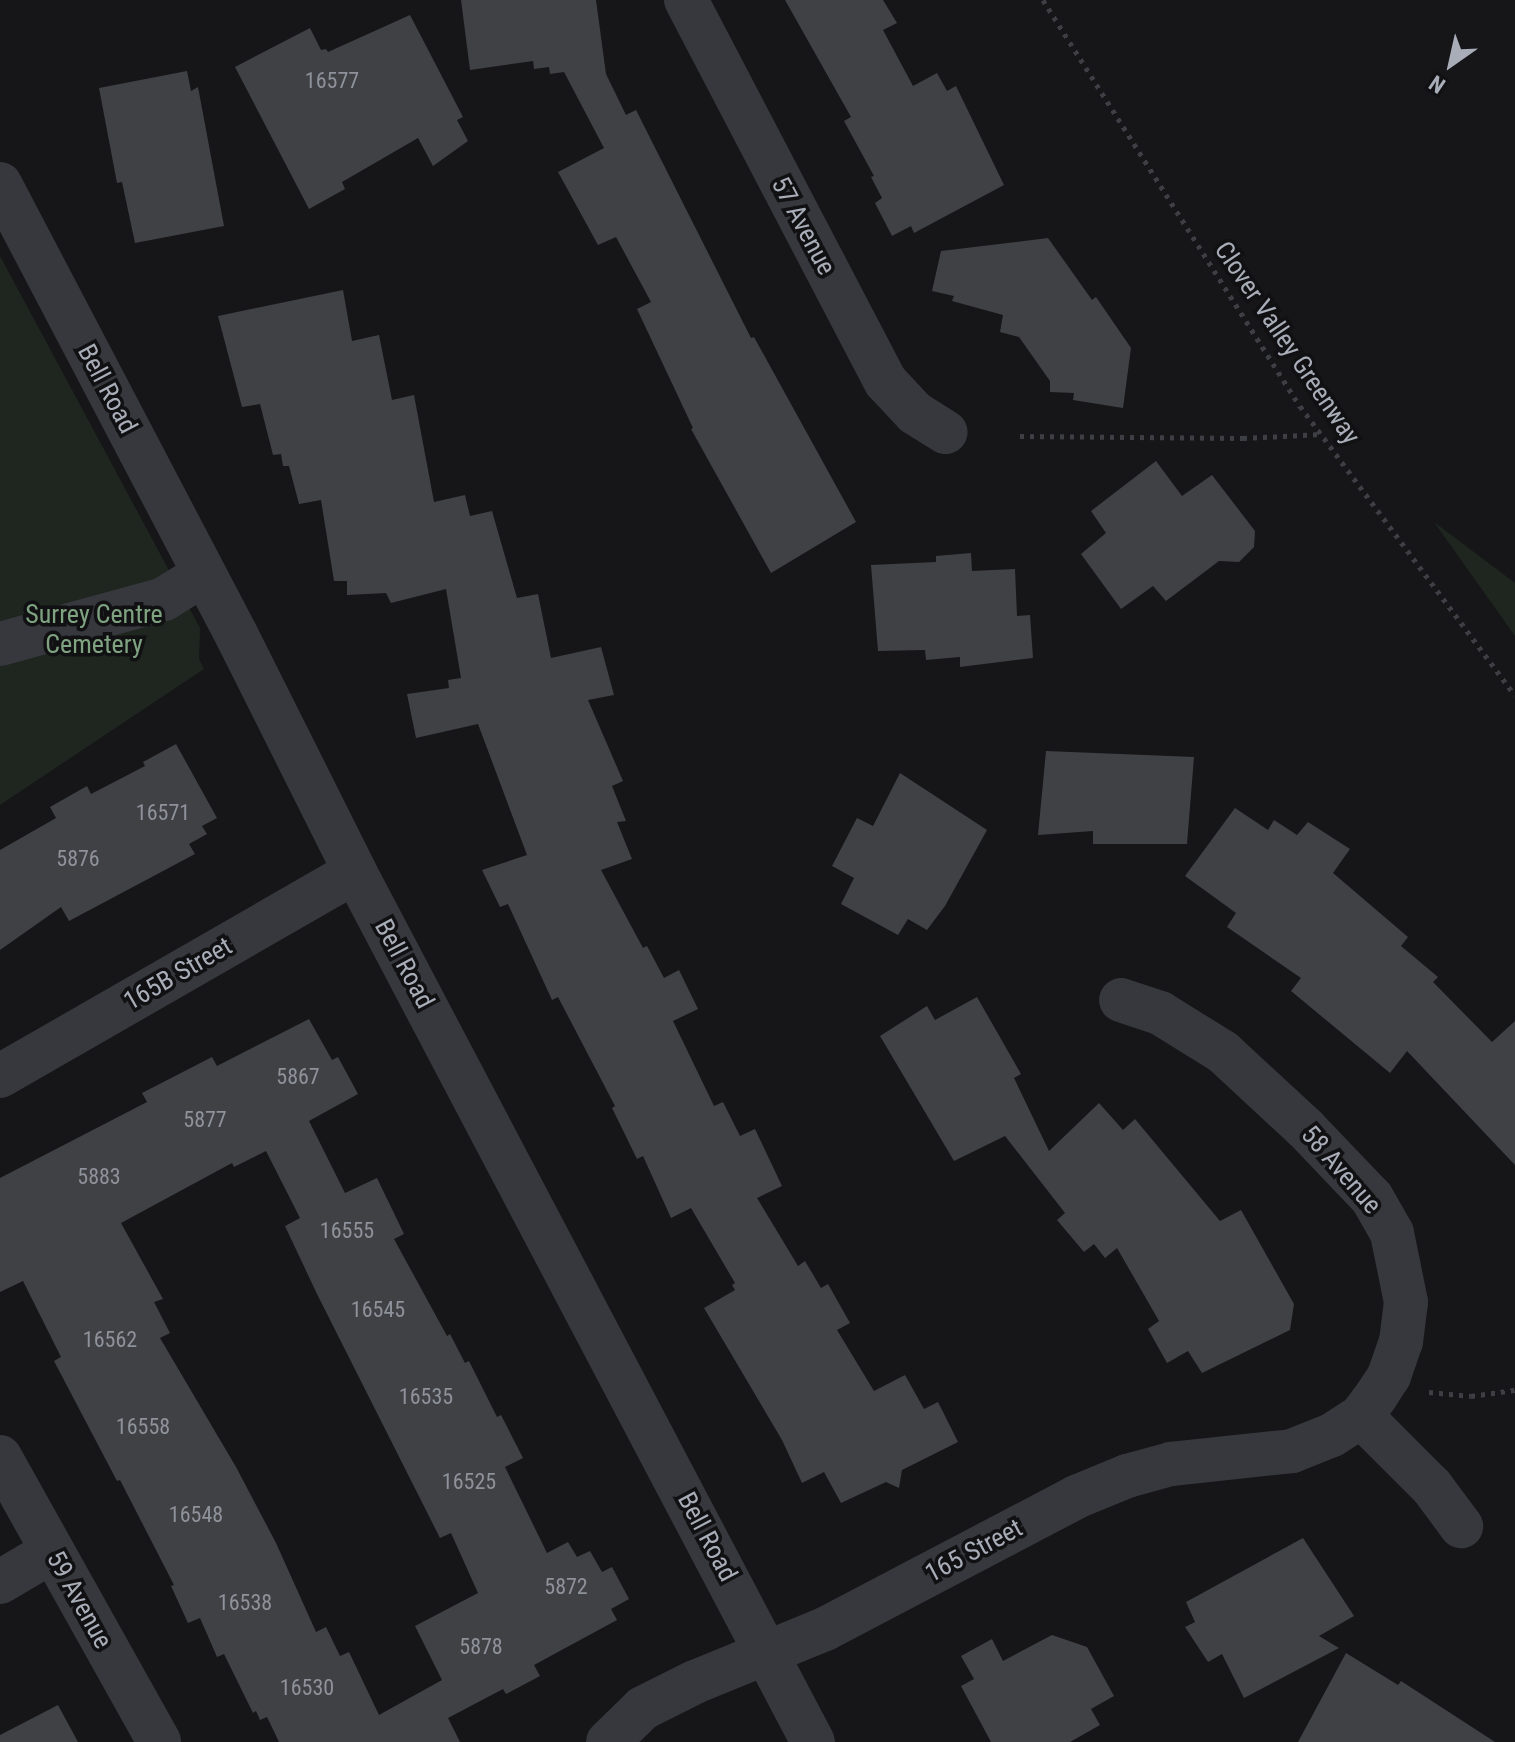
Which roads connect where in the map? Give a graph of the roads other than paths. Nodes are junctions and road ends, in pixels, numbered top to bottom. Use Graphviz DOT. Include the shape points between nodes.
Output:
graph roads {
  1 [pos="686,0"];
  2 [pos="0,184"];
  3 [pos="946,432"];
  4 [pos="204,574"];
  5 [pos="0,644"];
  6 [pos="355,872"];
  7 [pos="1121,1000"];
  8 [pos="0,1076"];
  9 [pos="1361,1416"];
  10 [pos="0,1457"];
  11 [pos="1461,1526"];
  12 [pos="51,1552"];
  13 [pos="0,1582"];
  14 [pos="767,1652"];
  15 [pos="159,1742"];
  16 [pos="608,1742"];
  17 [pos="813,1742"];
  1 -- 3 [label="street, 57 Avenue" via="886,382 915,413"];
  2 -- 4 [label="street, Bell Road"];
  4 -- 5 [label="street" via="164,599"];
  4 -- 6 [label="street, Bell Road"];
  6 -- 8 [label="street, 165B Street"];
  6 -- 14 [label="street, Bell Road"];
  7 -- 9 [label="street, 58 Avenue" via="1160,1013 1223,1052 1327,1151 1379,1210 1392,1233 1406,1302 1401,1342 1389,1376"];
  9 -- 11 [label="street" via="1432,1487"];
  9 -- 14 [label="street, 165 Street" via="1292,1451 1209,1458 1127,1476 1076,1497 825,1629"];
  10 -- 12 [label="street, 59 Avenue"];
  12 -- 13 [label="street"];
  12 -- 15 [label="street, 59 Avenue"];
  14 -- 16 [label="street, 165 Street" via="643,1708"];
  14 -- 17 [label="street, Bell Road"];
}
